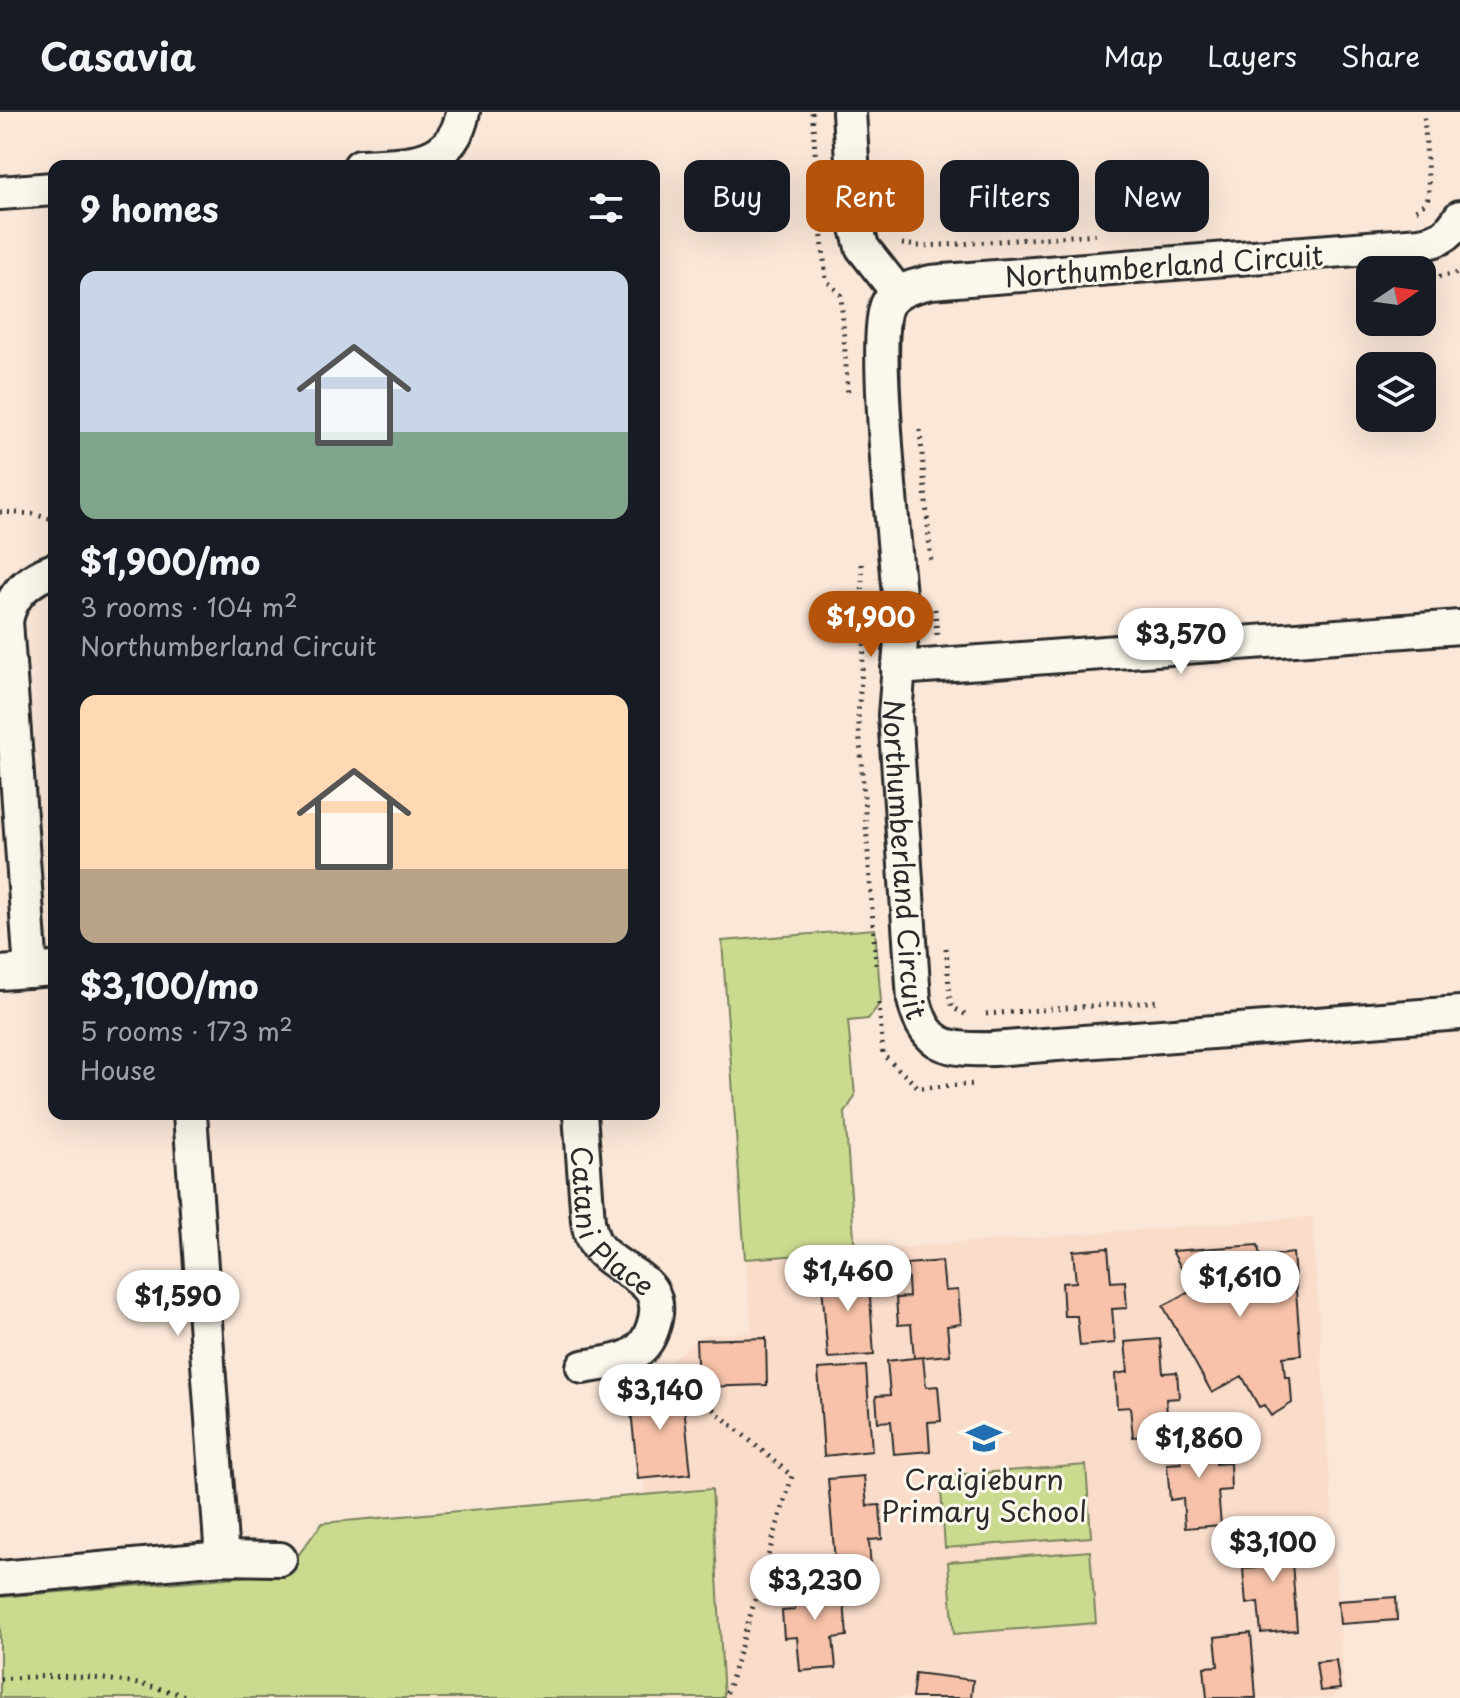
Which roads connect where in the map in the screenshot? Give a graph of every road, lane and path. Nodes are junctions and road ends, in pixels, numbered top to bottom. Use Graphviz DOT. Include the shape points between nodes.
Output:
graph roads {
  1 [pos="463,112"];
  2 [pos="812,112"];
  3 [pos="849,112"];
  4 [pos="1424,112"];
  5 [pos="452,157"];
  6 [pos="426,160"];
  7 [pos="816,160"];
  8 [pos="48,189"];
  9 [pos="0,193"];
  10 [pos="1414,210"];
  11 [pos="1460,217"];
  12 [pos="822,232"];
  13 [pos="1102,233"];
  14 [pos="893,235"];
  15 [pos="1460,273"];
  16 [pos="1436,277"];
  17 [pos="898,293"];
  18 [pos="849,406"];
  19 [pos="0,512"];
  20 [pos="48,518"];
  21 [pos="861,564"];
  22 [pos="48,573"];
  23 [pos="1460,627"];
  24 [pos="898,668"];
  25 [pos="28,971"];
  26 [pos="877,977"];
  27 [pos="878,993"];
  28 [pos="1460,1013"];
  29 [pos="983,1083"];
  30 [pos="190,1120"];
  31 [pos="580,1120"];
  32 [pos="641,1350"];
  33 [pos="583,1367"];
  34 [pos="222,1558"];
  35 [pos="280,1559"];
  36 [pos="0,1578"];
  37 [pos="0,1679"];
  38 [pos="192,1698"];
  39 [pos="723,1698"];
  1 -- 5 [label="street"];
  2 -- 7 [label="path"];
  3 -- 17 [label="street" via="862,247"];
  4 -- 10 [label="path" via="1429,194"];
  5 -- 6 [label="street"];
  8 -- 9 [label="street"];
  11 -- 17 [label="street, Northumberland Circuit" via="1439,241 1420,244 931,282"];
  12 -- 18 [label="path" via="826,280 841,295"];
  13 -- 14 [label="path" via="917,246 899,243"];
  15 -- 16 [label="path"];
  17 -- 24 [label="street, Northumberland Circuit" via="883,317 882,364 900,605"];
  19 -- 20 [label="path"];
  21 -- 26 [label="path" via="865,636 858,714"];
  22 -- 25 [label="street" via="17,593 6,621"];
  23 -- 24 [label="street"];
  24 -- 28 [label="street, Northumberland Circuit" via="895,715 914,1000 927,1035 962,1050 993,1049"];
  27 -- 29 [label="path" via="883,1055 919,1088"];
  30 -- 34 [label="street"];
  31 -- 32 [label="street, Catani Place" via="591,1238 649,1286 656,1298 657,1315"];
  32 -- 33 [label="street" via="625,1359"];
  32 -- 39 [label="path" via="792,1476"];
  34 -- 35 [label="street"];
  34 -- 36 [label="street"];
  37 -- 38 [label="path" via="88,1677"];
}
